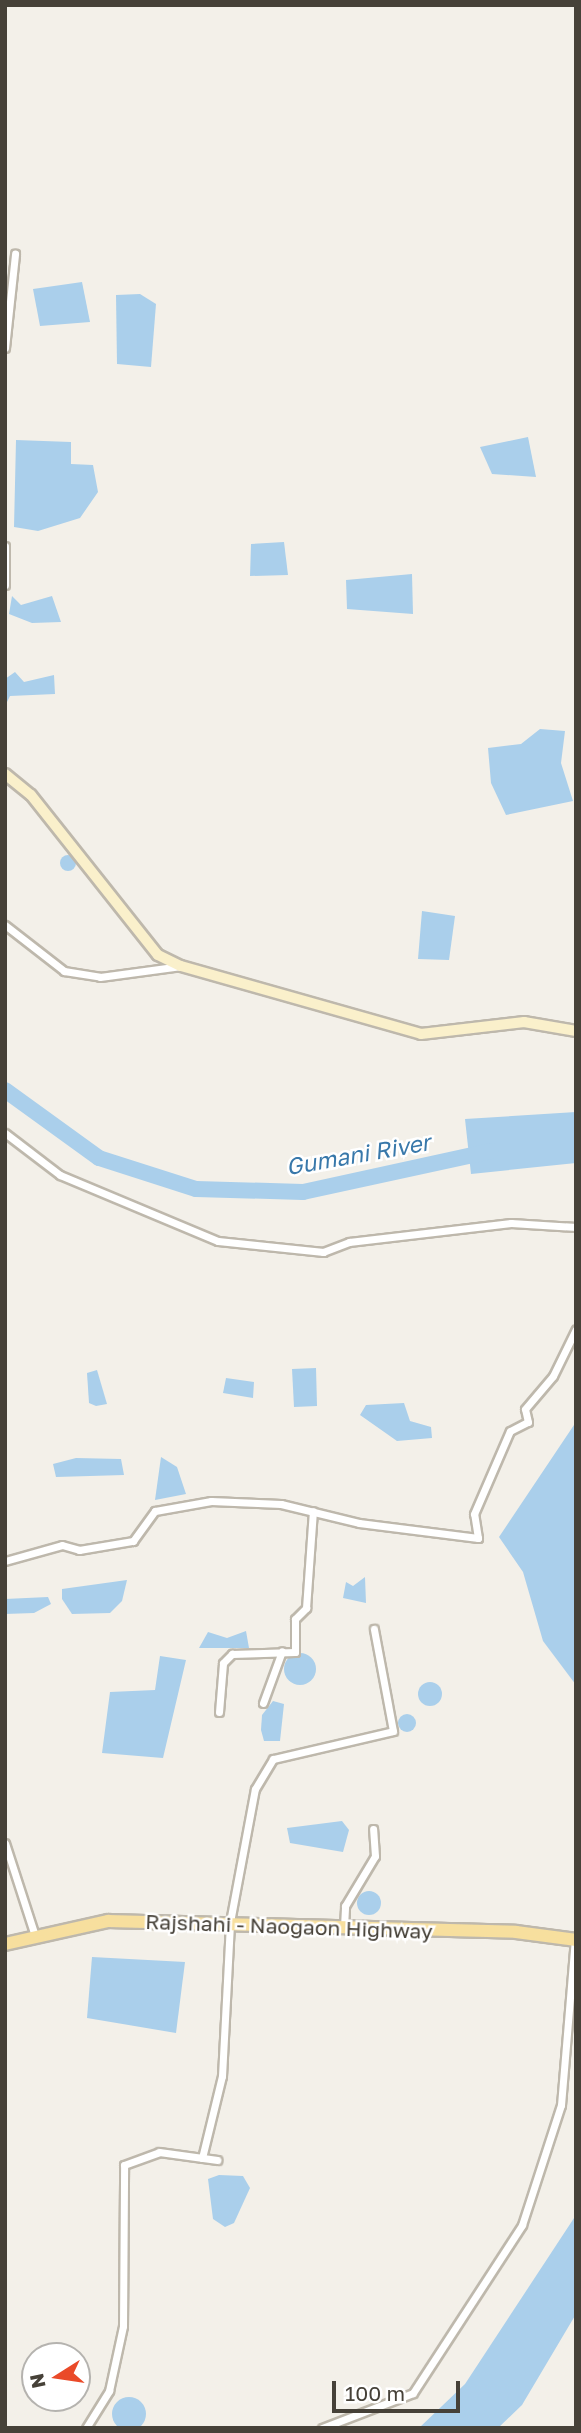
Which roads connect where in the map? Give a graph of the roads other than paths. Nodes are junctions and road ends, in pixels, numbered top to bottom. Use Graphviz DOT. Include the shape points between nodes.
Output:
graph roads {
  1 [pos="15,254"];
  2 [pos="5,348"];
  3 [pos="5,547"];
  4 [pos="5,585"];
  5 [pos="5,774"];
  6 [pos="5,925"];
  7 [pos="181,966"];
  8 [pos="576,1031"];
  9 [pos="5,1133"];
  10 [pos="576,1227"];
  11 [pos="576,1329"];
  12 [pos="313,1511"];
  13 [pos="5,1562"];
  14 [pos="374,1629"];
  15 [pos="282,1651"];
  16 [pos="262,1703"];
  17 [pos="219,1712"];
  18 [pos="373,1829"];
  19 [pos="5,1843"];
  20 [pos="230,1922"];
  21 [pos="344,1927"];
  22 [pos="34,1933"];
  23 [pos="575,1940"];
  24 [pos="5,1944"];
  25 [pos="202,2158"];
  26 [pos="217,2160"];
  27 [pos="86,2428"];
  28 [pos="322,2428"];
  1 -- 2 [label="street"];
  3 -- 4 [label="street"];
  5 -- 7 [label="street" via="31,795 158,955"];
  6 -- 7 [label="street" via="64,971 100,977"];
  7 -- 8 [label="street" via="421,1034 524,1022"];
  9 -- 10 [label="street" via="60,1175 218,1241 323,1252 349,1242 510,1223"];
  11 -- 12 [label="street" via="553,1376 525,1409 528,1422 510,1431 474,1514 478,1538"];
  12 -- 13 [label="street" via="211,1502 179,1507 155,1511 133,1541 79,1550 62,1545"];
  12 -- 15 [label="street" via="306,1608 295,1619 295,1652"];
  14 -- 20 [label="street" via="393,1731 299,1750 263,1769 247,1819 239,1896"];
  15 -- 16 [label="street"];
  15 -- 17 [label="street" via="232,1654 223,1663"];
  18 -- 21 [label="street" via="372,1865 345,1906"];
  19 -- 22 [label="street"];
  20 -- 21 [label="main road, Rajshahi - Naogaon Highway"];
  20 -- 22 [label="main road, Rajshahi - Naogaon Highway" via="108,1921"];
  20 -- 25 [label="street" via="222,2077"];
  21 -- 23 [label="main road, Rajshahi - Naogaon Highway"];
  22 -- 24 [label="main road, Rajshahi - Naogaon Highway"];
  23 -- 28 [label="street" via="561,2105 522,2225 413,2393"];
  25 -- 26 [label="street"];
  25 -- 27 [label="street" via="159,2152 124,2165 123,2326 109,2391"];
}
